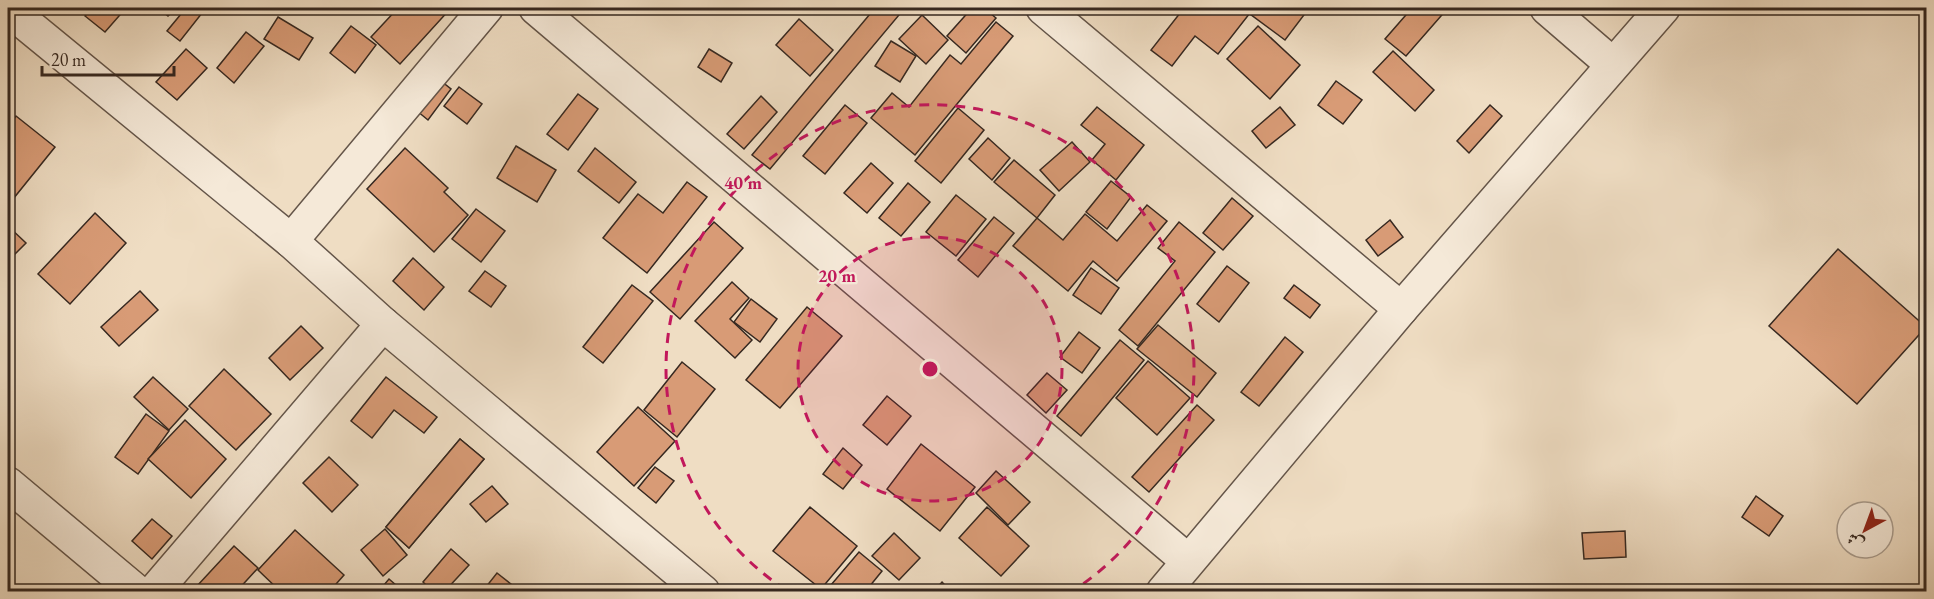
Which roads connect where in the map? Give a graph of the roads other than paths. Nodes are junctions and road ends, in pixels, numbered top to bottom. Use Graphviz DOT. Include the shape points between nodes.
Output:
graph roads {
  1 [pos="486,8"];
  2 [pos="536,8"];
  3 [pos="1043,8"];
  4 [pos="1548,8"];
  5 [pos="1663,8"];
  6 [pos="8,9"];
  7 [pos="1612,64"];
  8 [pos="291,241"];
  9 [pos="1401,309"];
  10 [pos="383,324"];
  11 [pos="8,484"];
  12 [pos="1188,561"];
  13 [pos="137,591"];
  14 [pos="154,591"];
  15 [pos="703,591"];
  16 [pos="1163,591"];
  1 -- 8 [label="street"];
  2 -- 12 [label="street"];
  3 -- 9 [label="street"];
  4 -- 7 [label="street"];
  5 -- 7 [label="street"];
  6 -- 8 [label="street"];
  7 -- 9 [label="street"];
  8 -- 10 [label="street"];
  9 -- 12 [label="street"];
  10 -- 14 [label="street"];
  10 -- 15 [label="street"];
  11 -- 13 [label="street"];
  12 -- 16 [label="street"];
}
